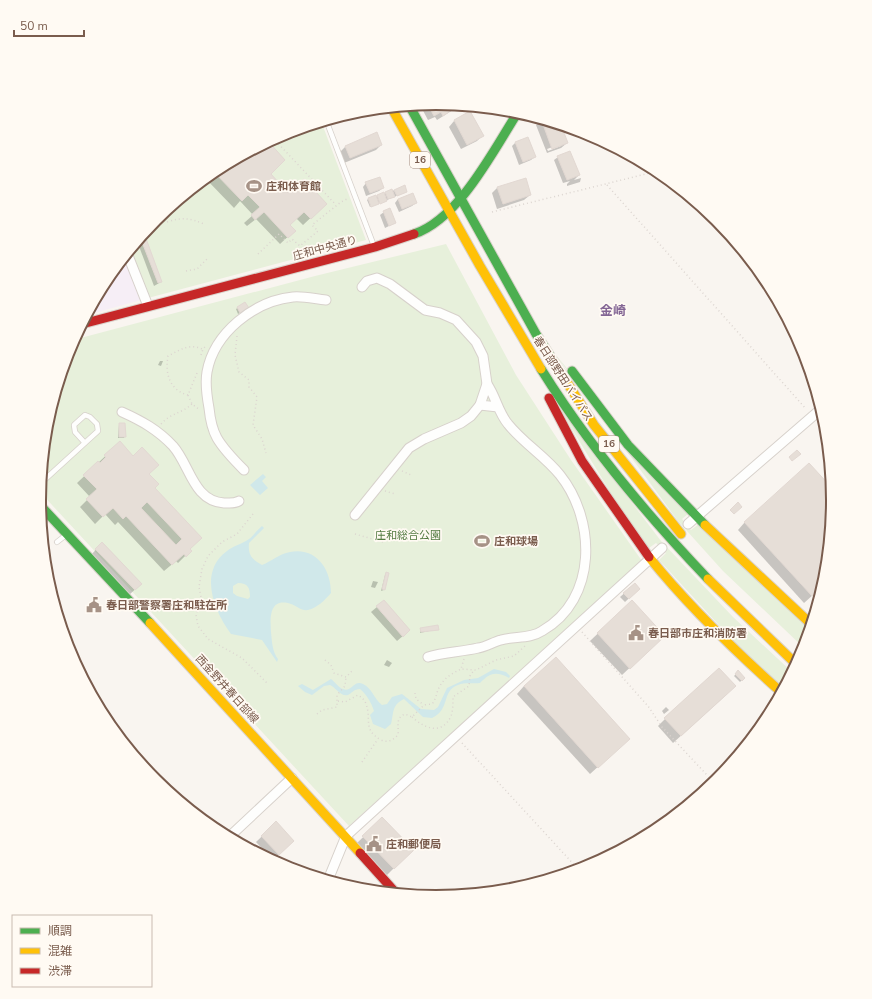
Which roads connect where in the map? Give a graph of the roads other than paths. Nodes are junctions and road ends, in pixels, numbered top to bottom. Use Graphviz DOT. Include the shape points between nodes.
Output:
graph roads {
  1 [pos="412,110"];
  2 [pos="394,112"];
  3 [pos="514,118"];
  4 [pos="328,125"];
  5 [pos="462,199"];
  6 [pos="449,212"];
  7 [pos="375,247"];
  8 [pos="494,257"];
  9 [pos="129,259"];
  10 [pos="362,287"];
  11 [pos="326,300"];
  12 [pos="148,306"];
  13 [pos="88,322"];
  14 [pos="542,371"];
  15 [pos="487,384"];
  16 [pos="480,405"];
  17 [pos="498,407"];
  18 [pos="122,412"];
  19 [pos="817,413"];
  20 [pos="85,443"];
  21 [pos="244,470"];
  22 [pos="47,478"];
  23 [pos="239,501"];
  24 [pos="46,512"];
  25 [pos="355,515"];
  26 [pos="698,517"];
  27 [pos="688,524"];
  28 [pos="67,534"];
  29 [pos="57,542"];
  30 [pos="688,542"];
  31 [pos="662,548"];
  32 [pos="650,558"];
  33 [pos="745,602"];
  34 [pos="807,620"];
  35 [pos="778,634"];
  36 [pos="428,658"];
  37 [pos="791,660"];
  38 [pos="777,689"];
  39 [pos="292,778"];
  40 [pos="234,833"];
  41 [pos="346,836"];
  42 [pos="330,875"];
  43 [pos="391,887"];
  1 -- 5 [label="main road, 春日部野田バイパス / 16"];
  2 -- 6 [label="main road, 春日部野田バイパス / 16"];
  3 -- 5 [label="main road, 庄和中央通り"];
  4 -- 7 [label="lane"];
  5 -- 6 [label="main road, 庄和中央通り"];
  5 -- 8 [label="main road, 春日部野田バイパス / 16"];
  6 -- 7 [label="main road, 庄和中央通り" via="427,230"];
  6 -- 14 [label="main road, 春日部野田バイパス / 16"];
  7 -- 12 [label="main road, 庄和中央通り"];
  8 -- 26 [label="main road, 16" via="508,272 556,349 604,415 648,468"];
  8 -- 30 [label="main road, 春日部野田バイパス / 16" via="536,334 594,425"];
  9 -- 12 [label="street"];
  10 -- 15 [label="street" via="367,281 377,278 390,284 425,310 456,320 476,342 483,356"];
  11 -- 21 [label="street" via="293,297 255,309 225,335 213,355 207,373 207,400 211,422 217,438"];
  12 -- 13 [label="main road, 庄和中央通り"];
  14 -- 32 [label="main road, 16" via="544,388 582,461"];
  14 -- 37 [label="main road, 春日部野田バイパス / 16" via="584,434 656,524 738,610"];
  15 -- 16 [label="street"];
  15 -- 17 [label="street" via="495,396"];
  16 -- 17 [label="street"];
  16 -- 25 [label="street" via="461,423 409,448"];
  17 -- 36 [label="street" via="506,423 559,474 573,493 582,516 586,541 587,560 582,582 564,613 542,632"];
  18 -- 23 [label="street" via="156,430 173,446 201,492 219,502 234,504"];
  19 -- 26 [label="street"];
  20 -- 20 [label="lane" via="75,432 74,425 85,415 97,424 98,429"];
  20 -- 22 [label="lane"];
  24 -- 28 [label="main road, 西金野井春日部線"];
  26 -- 27 [label="street"];
  26 -- 34 [label="main road, 16"];
  28 -- 29 [label="lane"];
  28 -- 39 [label="main road, 西金野井春日部線"];
  31 -- 32 [label="street"];
  32 -- 38 [label="main road, 16" via="721,637"];
  32 -- 41 [label="street"];
  33 -- 35 [label="main road"];
  39 -- 40 [label="street"];
  39 -- 41 [label="main road, 西金野井春日部線"];
  41 -- 42 [label="street"];
  41 -- 43 [label="main road, 西金野井春日部線"];
}
